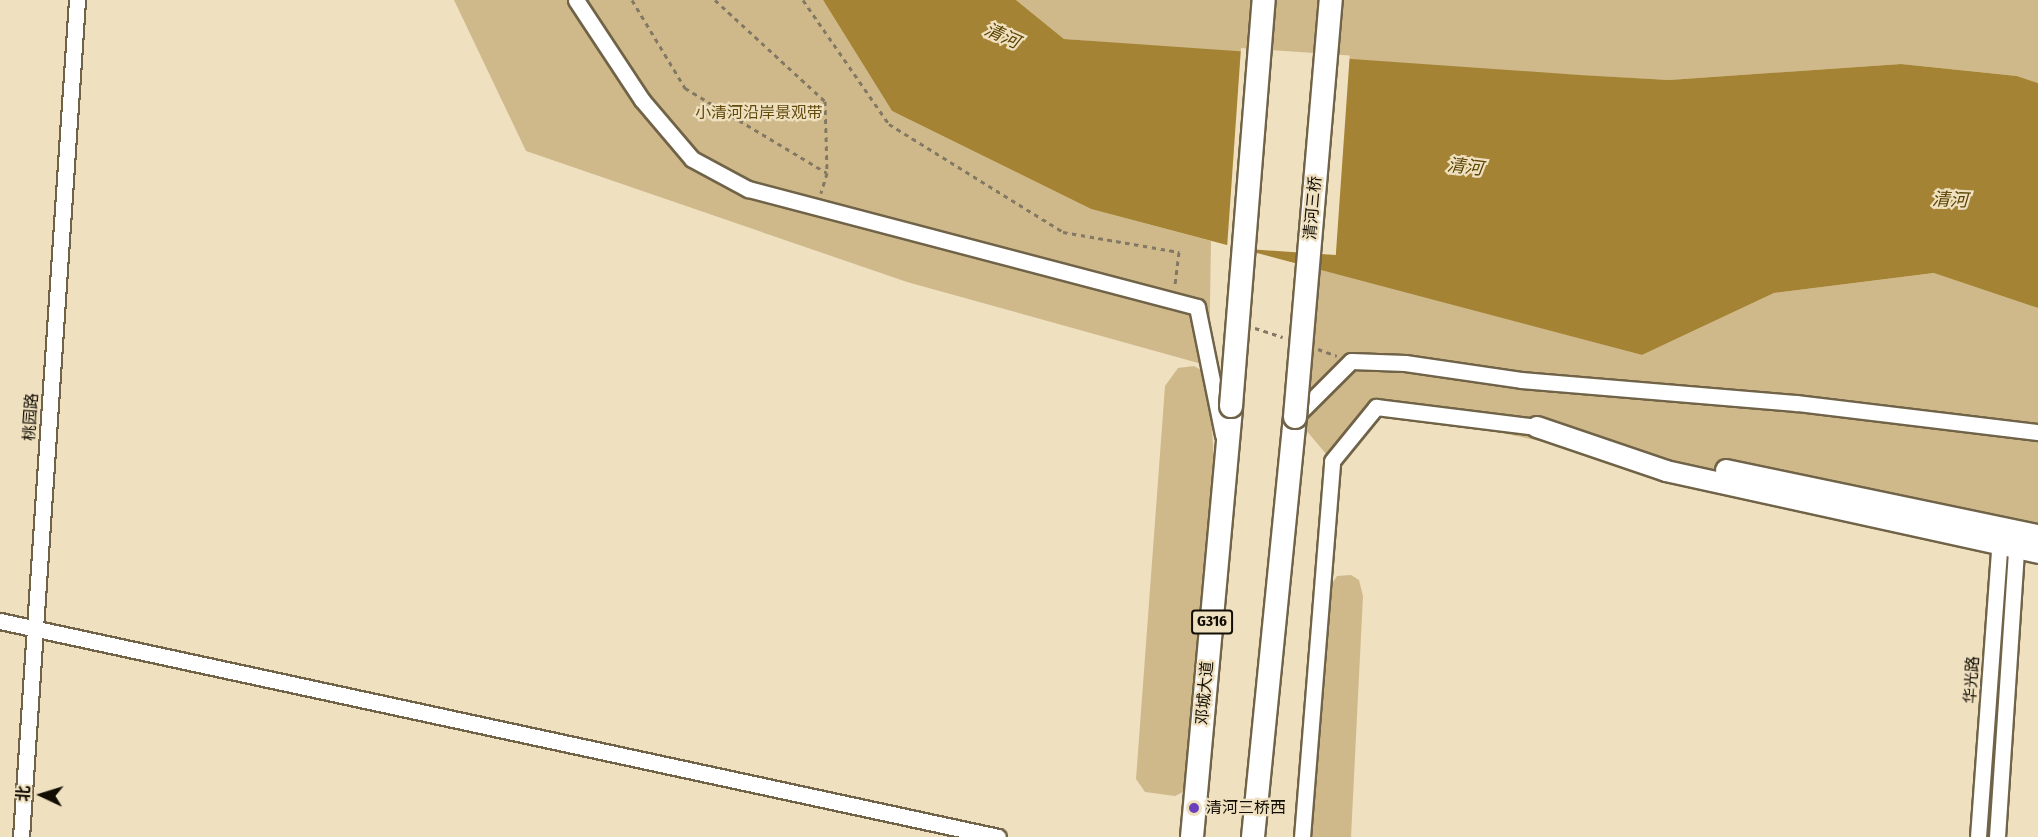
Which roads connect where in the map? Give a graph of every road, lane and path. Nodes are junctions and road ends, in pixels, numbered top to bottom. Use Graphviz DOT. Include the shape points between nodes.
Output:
graph roads {
  1 [pos="77,0"];
  2 [pos="576,0"];
  3 [pos="632,0"];
  4 [pos="715,0"];
  5 [pos="803,0"];
  6 [pos="1264,0"];
  7 [pos="1331,0"];
  8 [pos="827,173"];
  9 [pos="817,207"];
  10 [pos="1173,301"];
  11 [pos="1252,327"];
  12 [pos="1285,338"];
  13 [pos="1307,346"];
  14 [pos="1351,361"];
  15 [pos="1295,417"];
  16 [pos="1537,427"];
  17 [pos="2038,432"];
  18 [pos="1227,457"];
  19 [pos="2038,535"];
  20 [pos="2008,537"];
  21 [pos="2038,553"];
  22 [pos="0,621"];
  23 [pos="34,628"];
  24 [pos="21,837"];
  25 [pos="998,837"];
  26 [pos="1192,837"];
  27 [pos="1253,837"];
  28 [pos="1302,837"];
  29 [pos="1978,837"];
  30 [pos="1997,837"];
  1 -- 23 [label="street, 桃园路"];
  2 -- 9 [label="street" via="642,100 692,159 748,189"];
  3 -- 8 [label="path" via="685,88"];
  4 -- 8 [label="path" via="825,101"];
  5 -- 10 [label="path" via="889,124 1063,232 1179,252"];
  6 -- 18 [label="highway, 邓城大道 / G316, bridge"];
  7 -- 15 [label="highway, 清河三桥, bridge"];
  8 -- 9 [label="path"];
  9 -- 10 [label="street"];
  10 -- 18 [label="street" via="1197,307"];
  11 -- 12 [label="path"];
  13 -- 14 [label="path"];
  14 -- 15 [label="street"];
  14 -- 17 [label="street" via="1405,363 1521,381 1797,403"];
  15 -- 27 [label="highway"];
  16 -- 20 [label="main road"];
  16 -- 28 [label="street" via="1376,407 1332,461"];
  18 -- 26 [label="highway, 邓城大道 / G316"];
  19 -- 20 [label="main road"];
  20 -- 21 [label="main road"];
  20 -- 29 [label="street, 华光路"];
  20 -- 30 [label="street"];
  22 -- 23 [label="street"];
  23 -- 24 [label="street, 桃园路"];
  23 -- 25 [label="street"];
}
